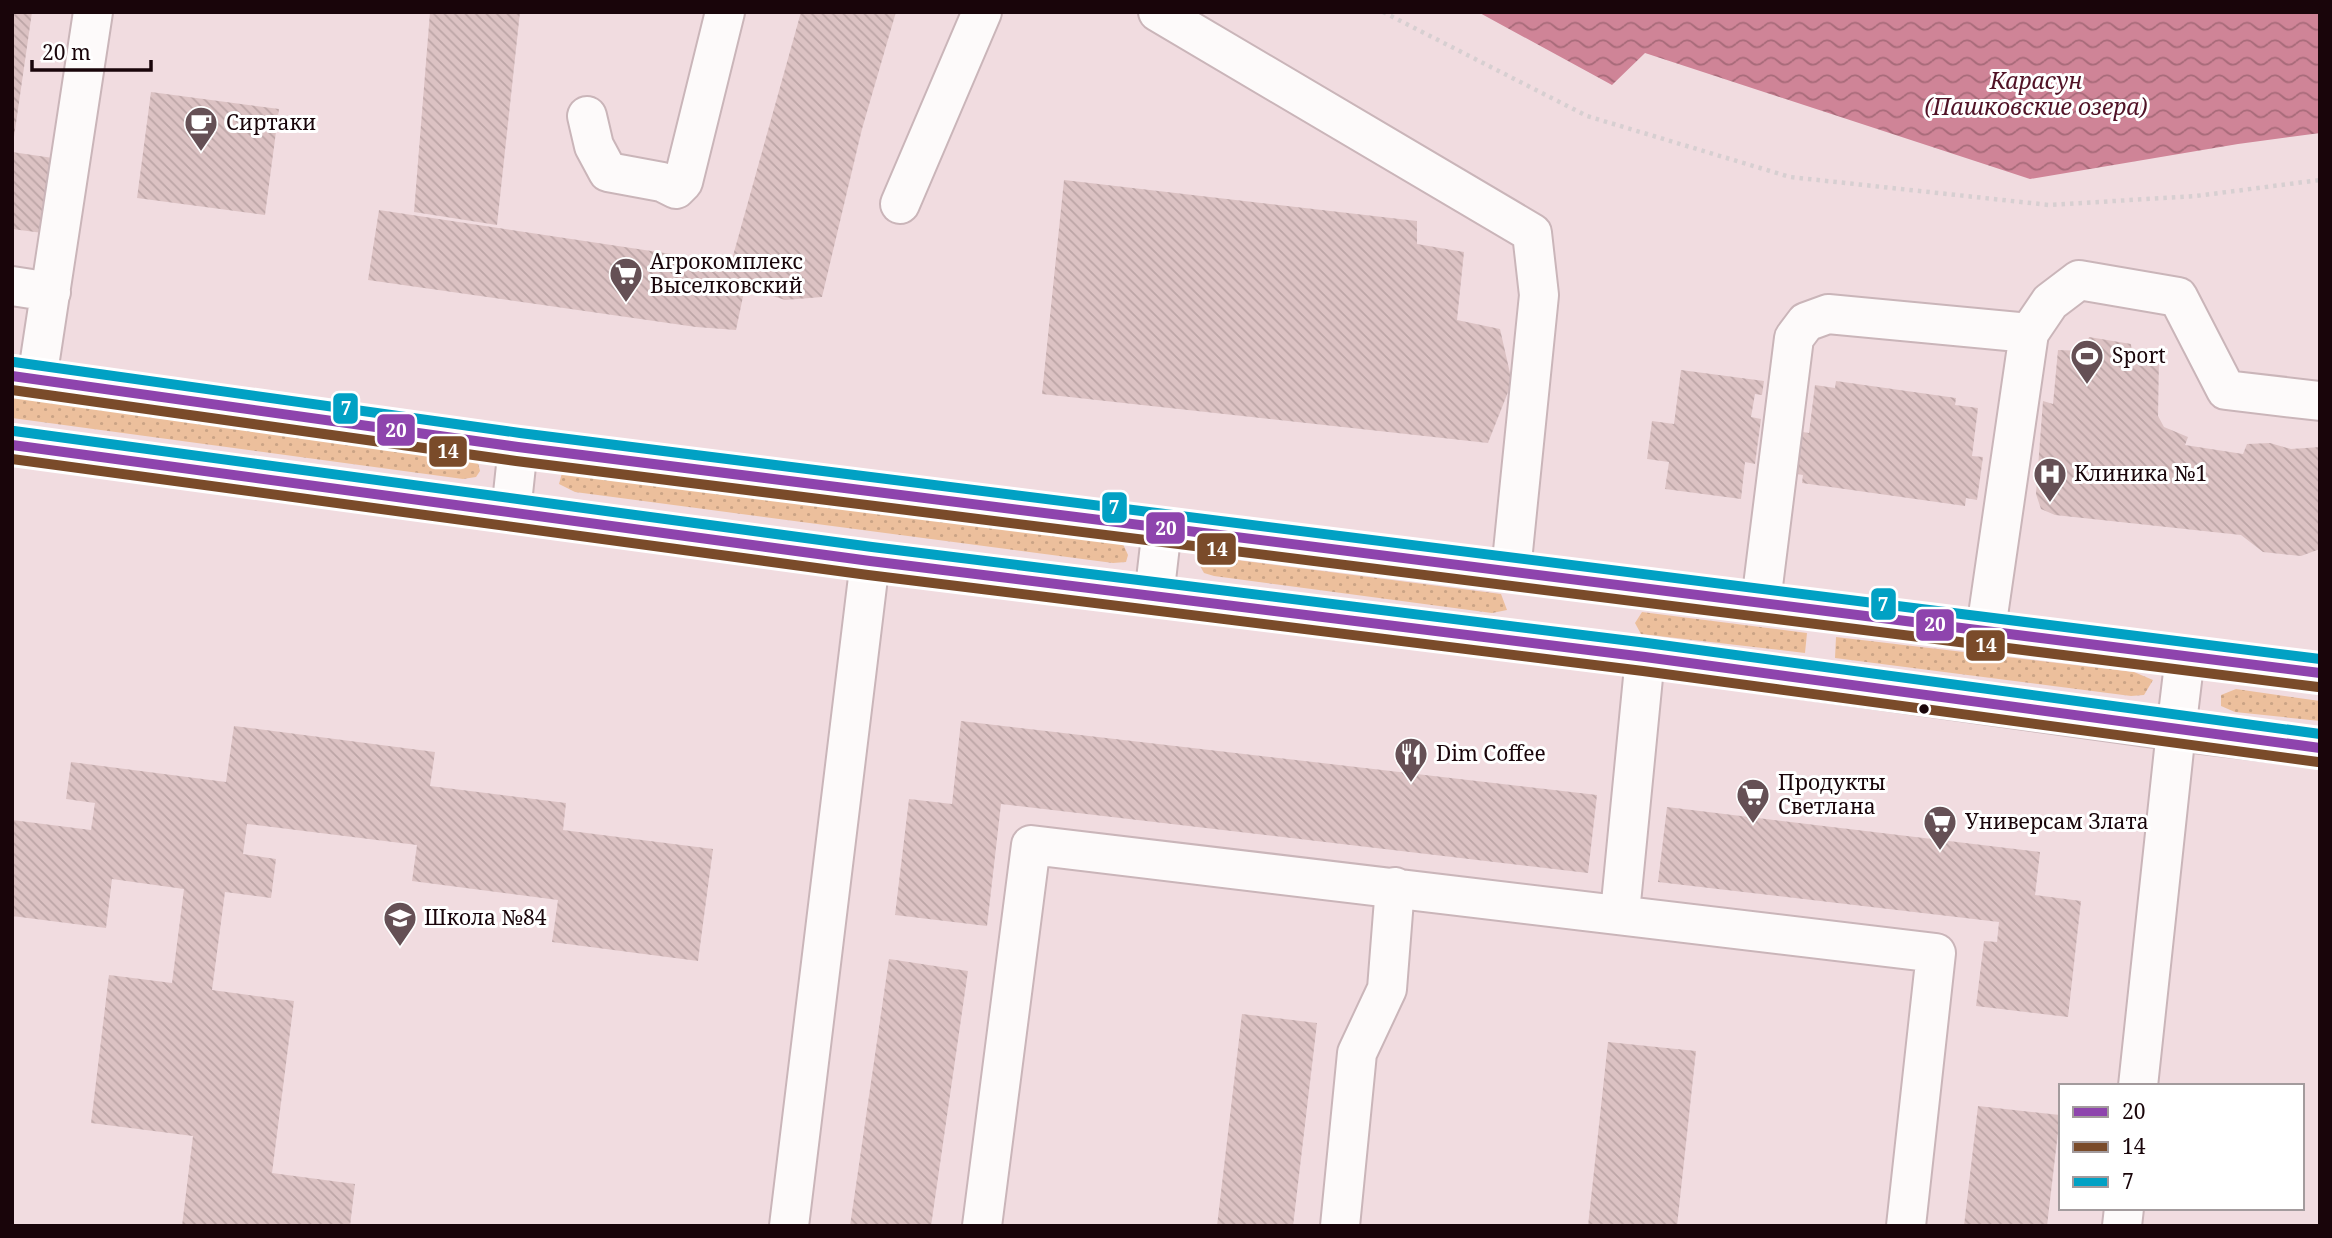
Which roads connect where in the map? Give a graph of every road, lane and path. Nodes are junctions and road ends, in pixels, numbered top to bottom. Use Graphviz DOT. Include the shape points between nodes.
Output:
graph roads {
  1 [pos="93,12"];
  2 [pos="725,12"];
  3 [pos="982,12"];
  4 [pos="1158,12"];
  5 [pos="1383,12"];
  6 [pos="587,116"];
  7 [pos="2320,180"];
  8 [pos="900,204"];
  9 [pos="12,286"];
  10 [pos="51,292"];
  11 [pos="2029,333"];
  12 [pos="25,377"];
  13 [pos="2320,401"];
  14 [pos="12,445"];
  15 [pos="518,447"];
  16 [pos="511,512"];
  17 [pos="1162,528"];
  18 [pos="870,561"];
  19 [pos="1511,572"];
  20 [pos="1154,597"];
  21 [pos="1761,602"];
  22 [pos="1986,629"];
  23 [pos="2185,656"];
  24 [pos="1645,657"];
  25 [pos="2320,673"];
  26 [pos="2176,731"];
  27 [pos="2320,748"];
  28 [pos="1395,887"];
  29 [pos="1620,913"];
  30 [pos="2137,1084"];
  31 [pos="789,1226"];
  32 [pos="982,1226"];
  33 [pos="1340,1226"];
  34 [pos="1906,1226"];
  1 -- 10 [label="main road"];
  2 -- 6 [label="main road" via="683,182 676,189 608,172 594,146"];
  3 -- 8 [label="main road"];
  4 -- 19 [label="main road" via="1532,233 1539,295"];
  5 -- 7 [label="path" via="1587,116 1790,177 2049,205 2196,196"];
  9 -- 10 [label="main road"];
  10 -- 12 [label="main road"];
  11 -- 13 [label="main road" via="2050,302 2079,280 2178,298 2226,390"];
  11 -- 21 [label="main road" via="1828,314 1806,322 1794,338"];
  11 -- 22 [label="main road"];
  12 -- 15 [label="main road"];
  14 -- 16 [label="main road"];
  15 -- 16 [label="main road"];
  15 -- 17 [label="main road"];
  16 -- 18 [label="main road"];
  17 -- 19 [label="main road"];
  17 -- 20 [label="main road"];
  18 -- 20 [label="main road"];
  18 -- 31 [label="main road"];
  19 -- 21 [label="main road"];
  20 -- 24 [label="main road"];
  21 -- 22 [label="main road"];
  22 -- 23 [label="main road"];
  23 -- 25 [label="main road"];
  23 -- 26 [label="main road"];
  24 -- 26 [label="main road"];
  24 -- 29 [label="main road"];
  26 -- 27 [label="main road"];
  26 -- 30 [label="main road"];
  28 -- 29 [label="main road"];
  28 -- 32 [label="main road" via="1031,845"];
  28 -- 33 [label="main road" via="1387,989 1357,1053"];
  29 -- 34 [label="main road" via="1936,953"];
}
